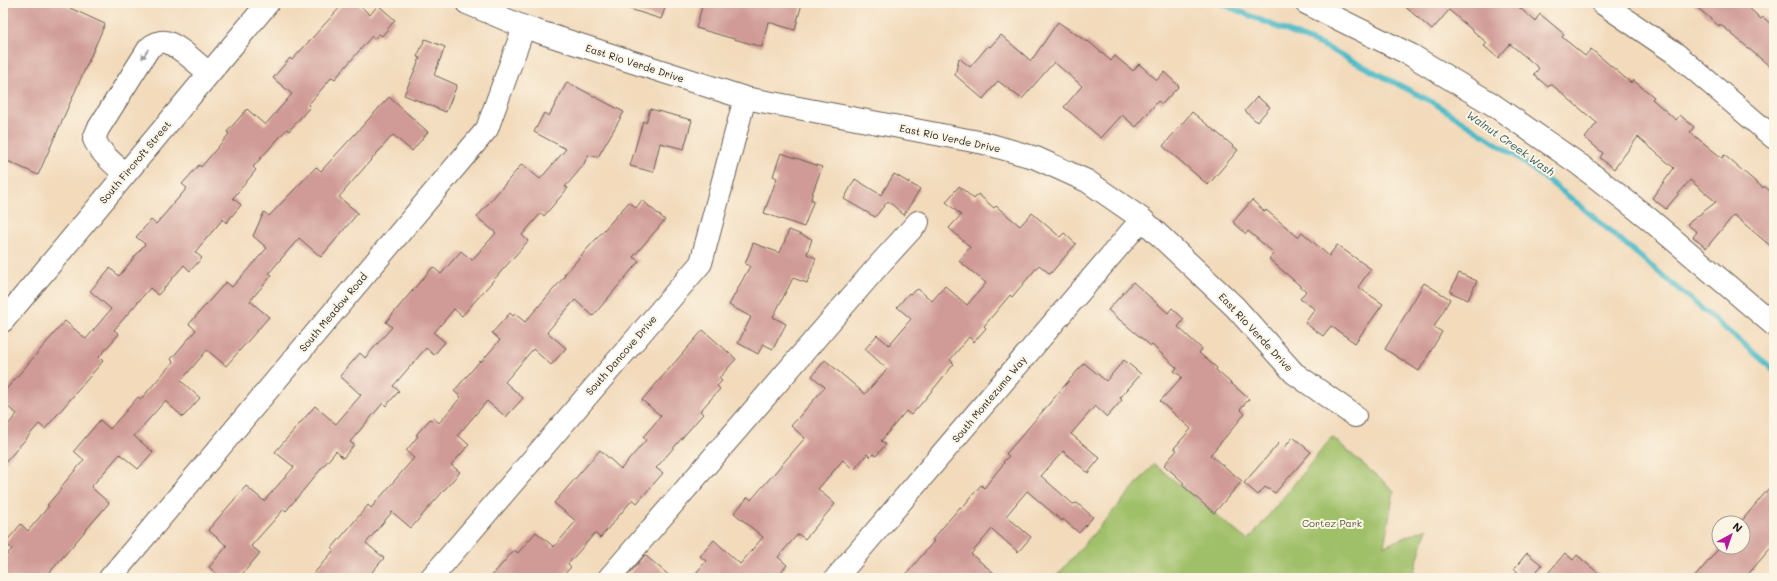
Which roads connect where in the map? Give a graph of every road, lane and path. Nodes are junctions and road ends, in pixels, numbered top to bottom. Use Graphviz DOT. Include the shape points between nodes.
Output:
graph roads {
  1 [pos="268,3"];
  2 [pos="467,3"];
  3 [pos="1306,3"];
  4 [pos="1602,3"];
  5 [pos="1629,10"];
  6 [pos="524,27"];
  7 [pos="209,74"];
  8 [pos="745,98"];
  9 [pos="1774,138"];
  10 [pos="126,174"];
  11 [pos="1142,219"];
  12 [pos="918,222"];
  13 [pos="3,321"];
  14 [pos="1774,325"];
  15 [pos="1355,416"];
  16 [pos="110,578"];
  17 [pos="431,578"];
  18 [pos="609,578"];
  19 [pos="836,578"];
  1 -- 7 [label="street, South Fircroft Street"];
  2 -- 6 [label="street, East Rio Verde Drive"];
  3 -- 14 [label="street" via="1411,55 1511,117 1611,189"];
  4 -- 5 [label="street"];
  5 -- 9 [label="street"];
  6 -- 8 [label="street, East Rio Verde Drive"];
  6 -- 16 [label="street, South Meadow Road" via="487,129"];
  7 -- 10 [label="street, South Fircroft Street"];
  7 -- 10 [label="street, one-way" via="178,48 166,42 156,43 149,48 98,129 94,140 106,158"];
  8 -- 11 [label="street, East Rio Verde Drive" via="984,143 1036,158 1087,180"];
  8 -- 17 [label="street, South Dancove Drive" via="701,263"];
  10 -- 13 [label="street, South Fircroft Street"];
  11 -- 15 [label="street, East Rio Verde Drive" via="1235,307 1294,373"];
  11 -- 19 [label="street, South Montezuma Way"];
  12 -- 18 [label="street"];
}
